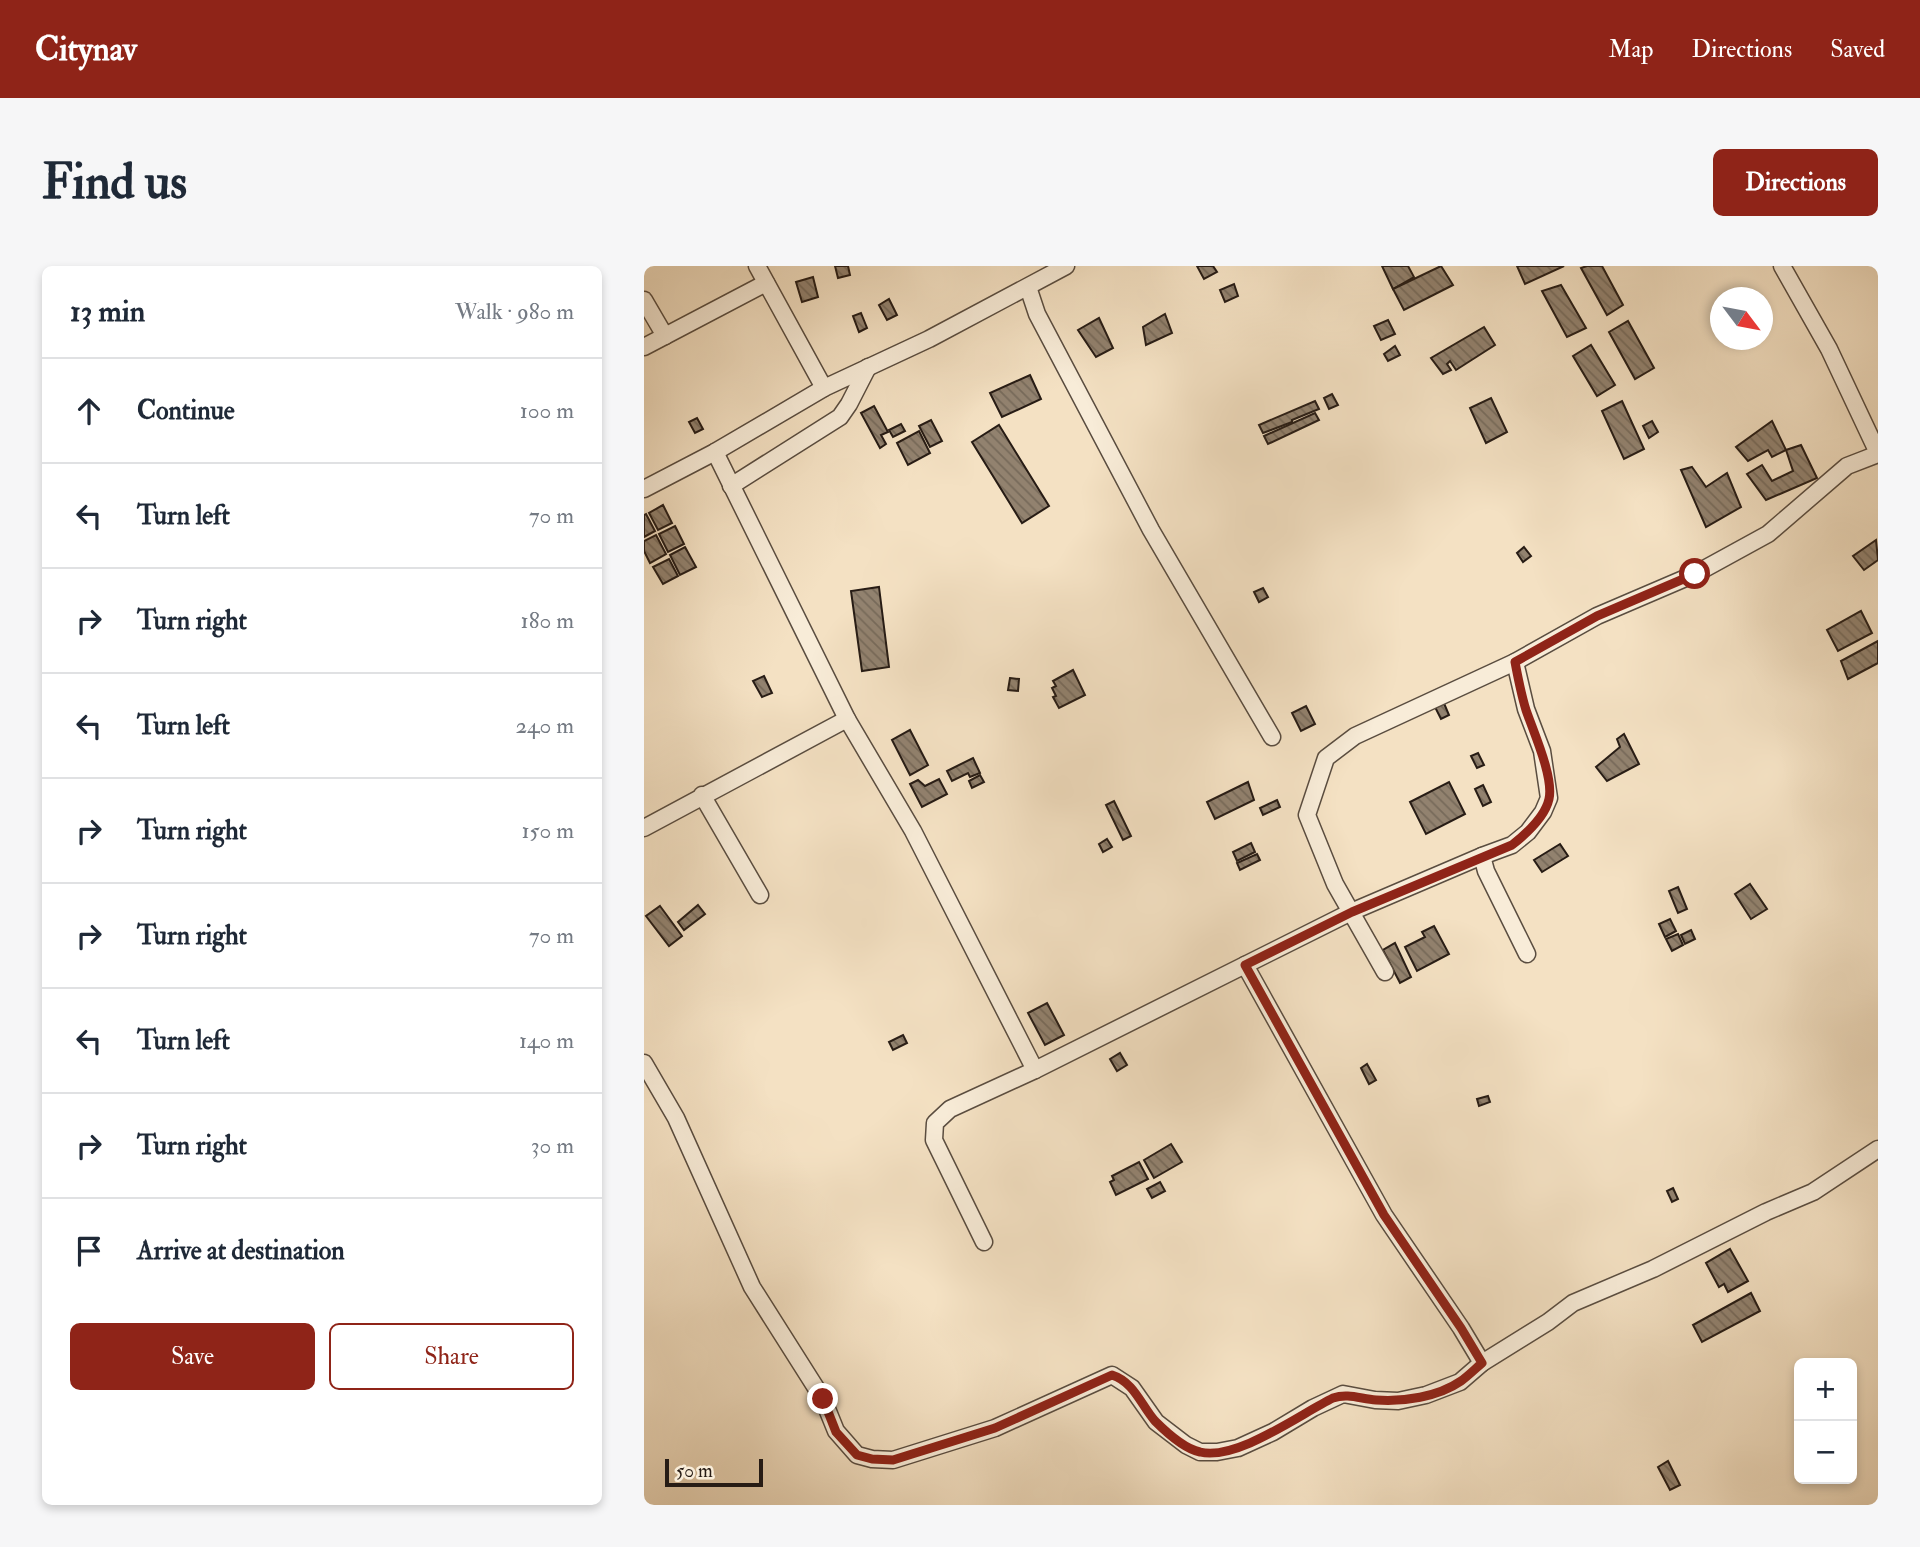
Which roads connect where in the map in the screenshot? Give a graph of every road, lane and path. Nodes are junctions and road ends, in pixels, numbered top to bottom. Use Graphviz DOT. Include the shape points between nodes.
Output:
graph roads {
  1 [pos="757,266"];
  2 [pos="1066,266"];
  3 [pos="1782,266"];
  4 [pos="766,283"];
  5 [pos="1028,287"];
  6 [pos="644,300"];
  7 [pos="665,336"];
  8 [pos="644,347"];
  9 [pos="868,367"];
  10 [pos="824,388"];
  11 [pos="715,452"];
  12 [pos="1878,453"];
  13 [pos="731,486"];
  14 [pos="644,489"];
  15 [pos="1515,662"];
  16 [pos="848,719"];
  17 [pos="1272,737"];
  18 [pos="702,795"];
  19 [pos="644,828"];
  20 [pos="1482,856"];
  21 [pos="760,895"];
  22 [pos="1352,912"];
  23 [pos="1527,954"];
  24 [pos="1245,965"];
  25 [pos="1385,972"];
  26 [pos="644,1063"];
  27 [pos="1035,1070"];
  28 [pos="1878,1149"];
  29 [pos="984,1242"];
  30 [pos="1482,1363"];
  1 -- 4 [label="street"];
  2 -- 5 [label="street"];
  3 -- 12 [label="street" via="1829,349"];
  4 -- 7 [label="street"];
  4 -- 10 [label="street"];
  5 -- 9 [label="street"];
  5 -- 17 [label="street" via="1037,314 1151,530"];
  6 -- 7 [label="street"];
  7 -- 8 [label="street"];
  9 -- 10 [label="street"];
  9 -- 13 [label="street" via="840,417"];
  10 -- 11 [label="street"];
  11 -- 13 [label="street"];
  11 -- 14 [label="street"];
  12 -- 15 [label="street" via="1847,466 1768,534 1695,574 1597,616"];
  13 -- 16 [label="street"];
  15 -- 20 [label="street" via="1542,751 1549,798 1528,832 1512,845"];
  15 -- 22 [label="street" via="1355,736 1325,758 1307,815 1335,884"];
  16 -- 18 [label="street"];
  16 -- 27 [label="street" via="913,831"];
  18 -- 19 [label="street"];
  18 -- 21 [label="street"];
  20 -- 22 [label="street"];
  20 -- 23 [label="street"];
  22 -- 24 [label="street"];
  22 -- 25 [label="street"];
  24 -- 27 [label="street"];
  24 -- 30 [label="street" via="1384,1215"];
  26 -- 30 [label="street" via="676,1118 751,1287 823,1399 836,1432 857,1455 893,1460 995,1428 1112,1375 1132,1388 1156,1422 1186,1446 1217,1452 1273,1432 1343,1394 1398,1401 1426,1395 1460,1382"];
  27 -- 29 [label="street" via="950,1109 935,1123 934,1140"];
  28 -- 30 [label="street" via="1813,1192 1573,1303"];
}
